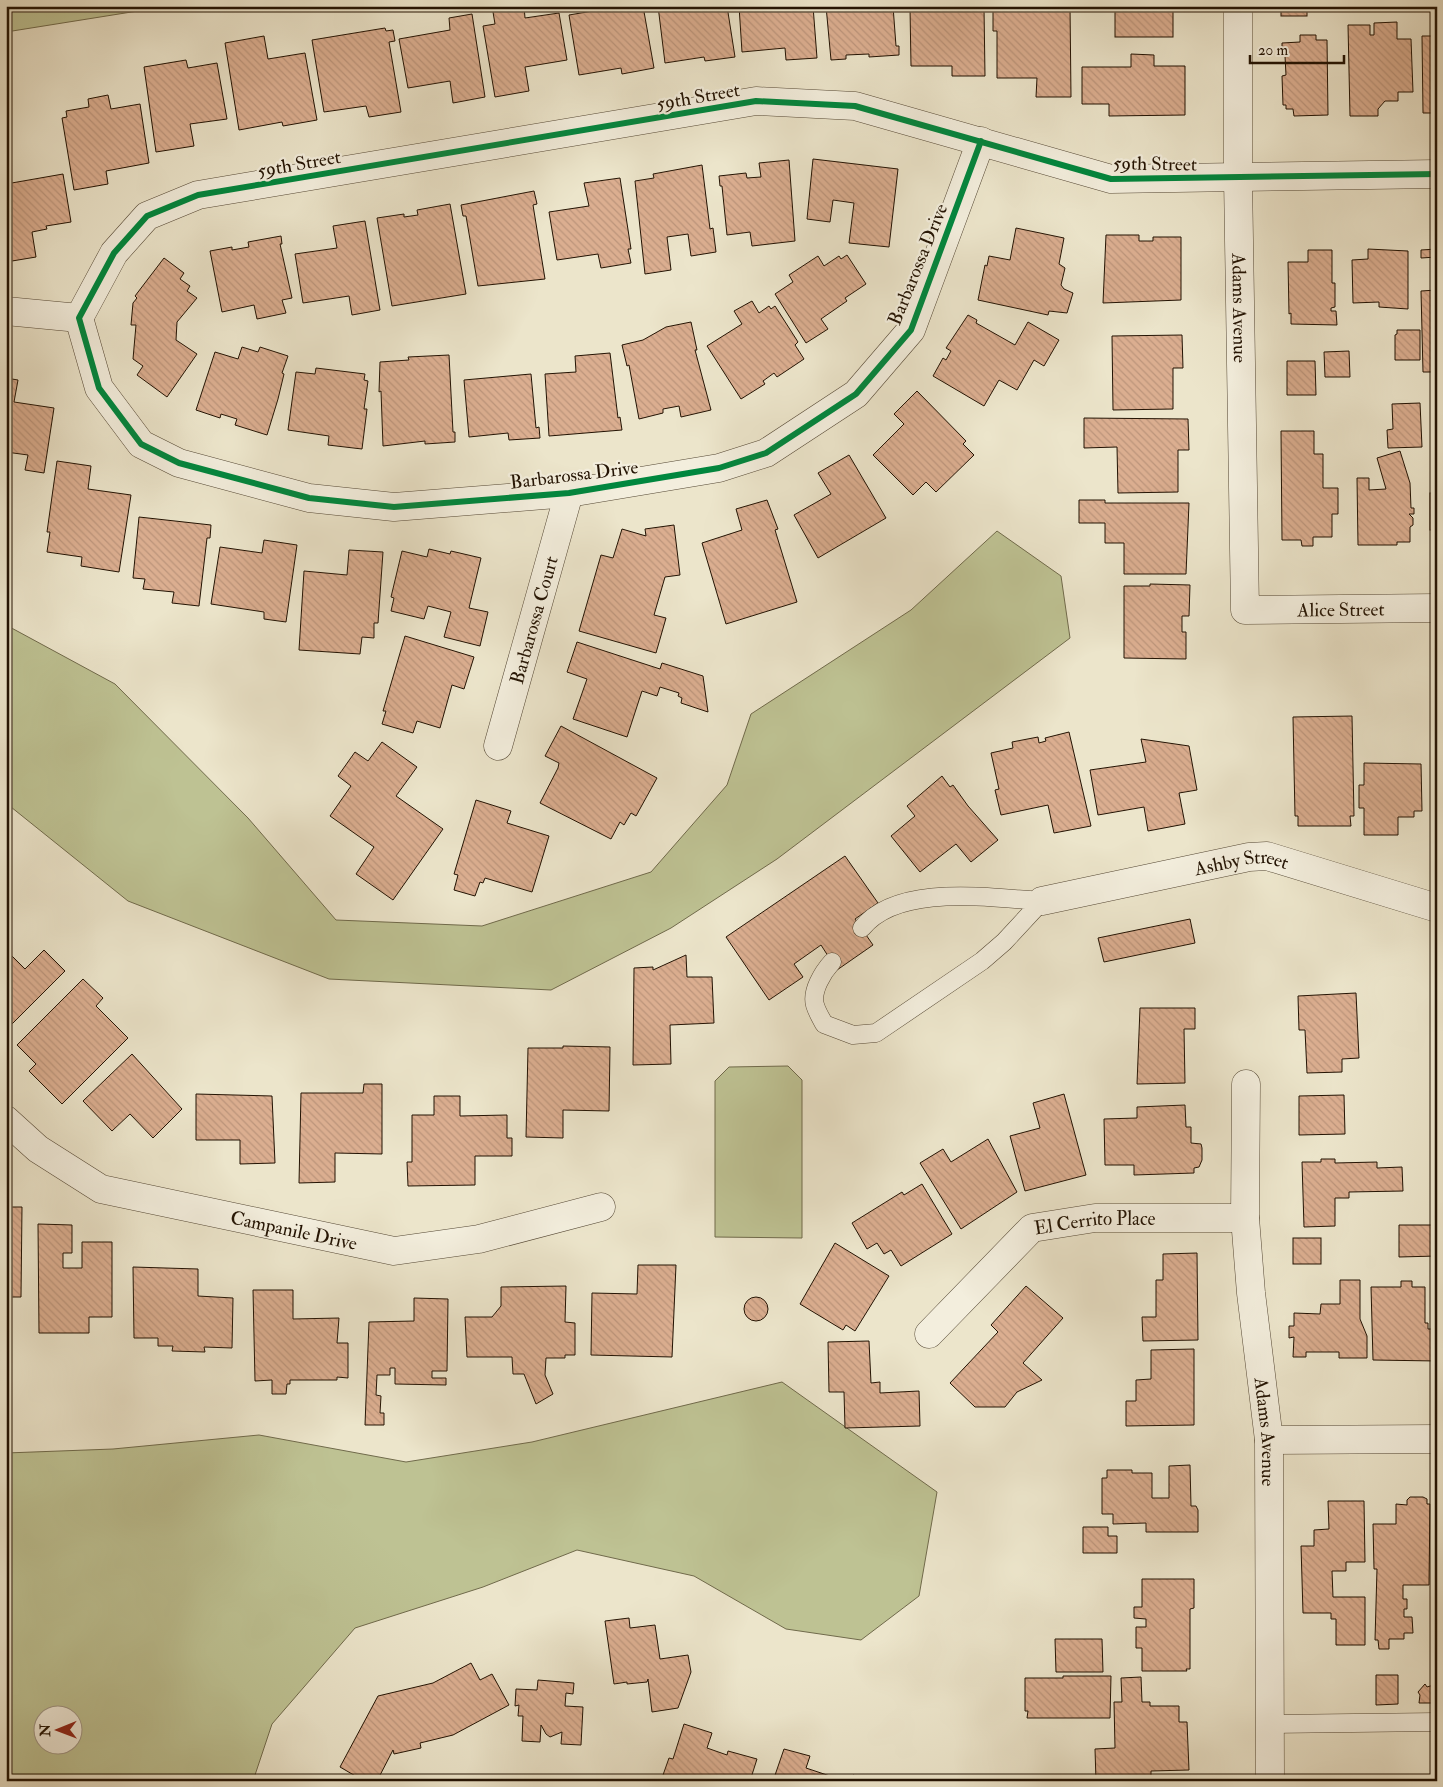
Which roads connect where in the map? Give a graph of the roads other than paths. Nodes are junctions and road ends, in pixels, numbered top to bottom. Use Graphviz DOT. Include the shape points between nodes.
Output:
graph roads {
  1 [pos="1238,6"];
  2 [pos="981,141"];
  3 [pos="1437,174"];
  4 [pos="1238,178"];
  5 [pos="6,311"];
  6 [pos="79,318"];
  7 [pos="569,494"];
  8 [pos="1437,608"];
  9 [pos="1245,610"];
  10 [pos="498,746"];
  11 [pos="1042,901"];
  12 [pos="1437,908"];
  13 [pos="862,928"];
  14 [pos="832,962"];
  15 [pos="1246,1084"];
  16 [pos="6,1120"];
  17 [pos="601,1207"];
  18 [pos="1245,1218"];
  19 [pos="929,1334"];
  20 [pos="1437,1439"];
  21 [pos="1269,1440"];
  22 [pos="1437,1722"];
  23 [pos="1269,1724"];
  24 [pos="1270,1781"];
  1 -- 4 [label="street, Adams Avenue"];
  2 -- 4 [label="street, 59th Street" via="1111,179"];
  2 -- 6 [label="street, 59th Street" via="855,106 756,101 198,195 147,216 114,253"];
  2 -- 7 [label="street, Barbarossa Drive" via="911,330 856,394 766,453 719,468"];
  3 -- 4 [label="street, 59th Street"];
  4 -- 9 [label="street, Adams Avenue"];
  5 -- 6 [label="street"];
  6 -- 7 [label="street, Barbarossa Drive" via="99,388 141,444 179,463 309,498 394,507"];
  7 -- 10 [label="street, Barbarossa Court"];
  8 -- 9 [label="street, Alice Street"];
  11 -- 12 [label="street, Ashby Street" via="1249,857 1267,856"];
  11 -- 13 [label="lane" via="944,895 894,906"];
  11 -- 14 [label="lane" via="982,961 876,1033 852,1035 824,1024 815,1004 818,986"];
  15 -- 18 [label="street, Adams Avenue"];
  16 -- 17 [label="street, Campanile Drive" via="38,1149 101,1189 394,1251 479,1239"];
  18 -- 19 [label="street, El Cerrito Place" via="1095,1218 1032,1228"];
  18 -- 21 [label="street, Adams Avenue"];
  20 -- 21 [label="street"];
  21 -- 23 [label="street, Adams Avenue"];
  22 -- 23 [label="lane"];
  23 -- 24 [label="street, Adams Avenue"];
}
